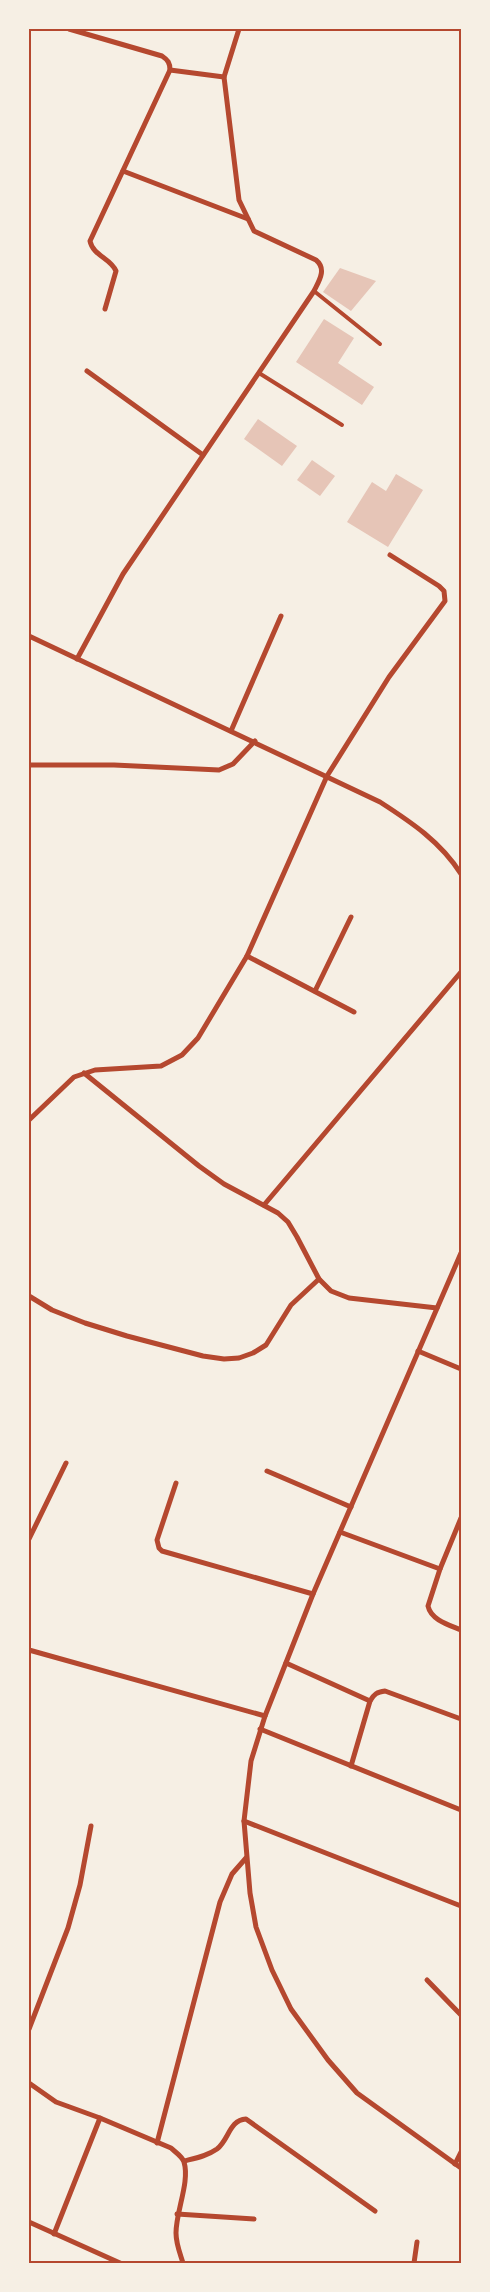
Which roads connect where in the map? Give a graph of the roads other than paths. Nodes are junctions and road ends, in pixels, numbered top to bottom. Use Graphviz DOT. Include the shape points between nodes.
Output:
graph roads {
  1 [pos="69,29"];
  2 [pos="239,29"];
  3 [pos="170,70"];
  4 [pos="224,77"];
  5 [pos="122,172"];
  6 [pos="248,219"];
  7 [pos="314,291"];
  8 [pos="105,308"];
  9 [pos="380,344"];
  10 [pos="87,371"];
  11 [pos="259,373"];
  12 [pos="342,425"];
  13 [pos="203,455"];
  14 [pos="390,555"];
  15 [pos="281,616"];
  16 [pos="29,636"];
  17 [pos="77,659"];
  18 [pos="231,731"];
  19 [pos="254,741"];
  20 [pos="29,765"];
  21 [pos="328,776"];
  22 [pos="461,874"];
  23 [pos="351,917"];
  24 [pos="247,956"];
  25 [pos="461,972"];
  26 [pos="315,991"];
  27 [pos="354,1012"];
  28 [pos="84,1072"];
  29 [pos="29,1120"];
  30 [pos="264,1205"];
  31 [pos="461,1253"];
  32 [pos="319,1279"];
  33 [pos="29,1296"];
  34 [pos="437,1308"];
  35 [pos="418,1351"];
  36 [pos="461,1369"];
  37 [pos="66,1463"];
  38 [pos="267,1471"];
  39 [pos="176,1483"];
  40 [pos="351,1506"];
  41 [pos="461,1518"];
  42 [pos="340,1532"];
  43 [pos="29,1539"];
  44 [pos="440,1569"];
  45 [pos="313,1594"];
  46 [pos="461,1630"];
  47 [pos="29,1650"];
  48 [pos="286,1663"];
  49 [pos="370,1701"];
  50 [pos="265,1716"];
  51 [pos="461,1719"];
  52 [pos="260,1729"];
  53 [pos="351,1766"];
  54 [pos="461,1810"];
  55 [pos="244,1821"];
  56 [pos="91,1826"];
  57 [pos="246,1858"];
  58 [pos="461,1906"];
  59 [pos="427,1980"];
  60 [pos="461,2015"];
  61 [pos="29,2029"];
  62 [pos="29,2083"];
  63 [pos="100,2118"];
  64 [pos="157,2143"];
  65 [pos="461,2152"];
  66 [pos="184,2161"];
  67 [pos="455,2164"];
  68 [pos="461,2168"];
  69 [pos="375,2211"];
  70 [pos="177,2214"];
  71 [pos="254,2219"];
  72 [pos="29,2222"];
  73 [pos="54,2234"];
  74 [pos="417,2242"];
  75 [pos="120,2263"];
  76 [pos="183,2263"];
  77 [pos="414,2263"];
  1 -- 3 [label="street" via="162,56 167,59"];
  2 -- 4 [label="street"];
  3 -- 4 [label="street"];
  3 -- 5 [label="street"];
  4 -- 6 [label="street" via="240,200"];
  5 -- 6 [label="street"];
  5 -- 8 [label="street" via="90,241 92,249 116,271"];
  6 -- 7 [label="street" via="254,231 319,262 321,276"];
  7 -- 9 [label="lane"];
  7 -- 11 [label="street"];
  10 -- 13 [label="street"];
  11 -- 12 [label="lane"];
  11 -- 13 [label="street"];
  13 -- 17 [label="street" via="123,574"];
  14 -- 21 [label="street" via="444,590 445,601 389,677"];
  15 -- 18 [label="street"];
  16 -- 17 [label="street"];
  17 -- 18 [label="street"];
  18 -- 19 [label="street"];
  19 -- 20 [label="street" via="233,764 219,770"];
  19 -- 21 [label="street"];
  21 -- 22 [label="street" via="380,802 416,826 452,859"];
  21 -- 24 [label="street"];
  23 -- 26 [label="street"];
  24 -- 26 [label="street"];
  24 -- 28 [label="street" via="198,1038 182,1055 161,1066"];
  25 -- 30 [label="street"];
  26 -- 27 [label="street"];
  28 -- 29 [label="street" via="61,1088"];
  28 -- 30 [label="street" via="199,1166 224,1184"];
  30 -- 32 [label="street" via="288,1222"];
  31 -- 34 [label="street"];
  32 -- 33 [label="street" via="291,1305 266,1345 253,1353 232,1358 203,1356 127,1336 52,1310"];
  32 -- 34 [label="street" via="330,1290 349,1298"];
  34 -- 35 [label="street"];
  35 -- 36 [label="street"];
  35 -- 40 [label="street"];
  37 -- 43 [label="street"];
  38 -- 40 [label="street"];
  39 -- 45 [label="street" via="157,1540 162,1551"];
  40 -- 42 [label="street"];
  41 -- 44 [label="street"];
  42 -- 44 [label="street"];
  42 -- 45 [label="street"];
  44 -- 46 [label="street" via="428,1609 434,1618"];
  45 -- 48 [label="street"];
  47 -- 50 [label="street"];
  48 -- 49 [label="street"];
  48 -- 50 [label="street"];
  49 -- 51 [label="street" via="374,1695 386,1691"];
  49 -- 53 [label="street"];
  50 -- 52 [label="street"];
  52 -- 53 [label="street"];
  52 -- 55 [label="street" via="247,1783"];
  53 -- 54 [label="street"];
  55 -- 57 [label="street"];
  55 -- 58 [label="street"];
  56 -- 61 [label="street" via="68,1928"];
  57 -- 64 [label="street" via="232,1874 220,1902"];
  57 -- 67 [label="street" via="256,1927 291,2009 357,2093"];
  59 -- 60 [label="street"];
  62 -- 63 [label="street" via="56,2102"];
  63 -- 64 [label="street"];
  63 -- 73 [label="street"];
  64 -- 66 [label="street" via="171,2148"];
  65 -- 67 [label="street"];
  66 -- 69 [label="street" via="200,2158 219,2147 235,2122 246,2118"];
  66 -- 70 [label="street" via="184,2183"];
  67 -- 68 [label="street"];
  70 -- 71 [label="street"];
  70 -- 76 [label="street" via="177,2246"];
  72 -- 73 [label="street"];
  73 -- 75 [label="street"];
  74 -- 77 [label="street"];
}
